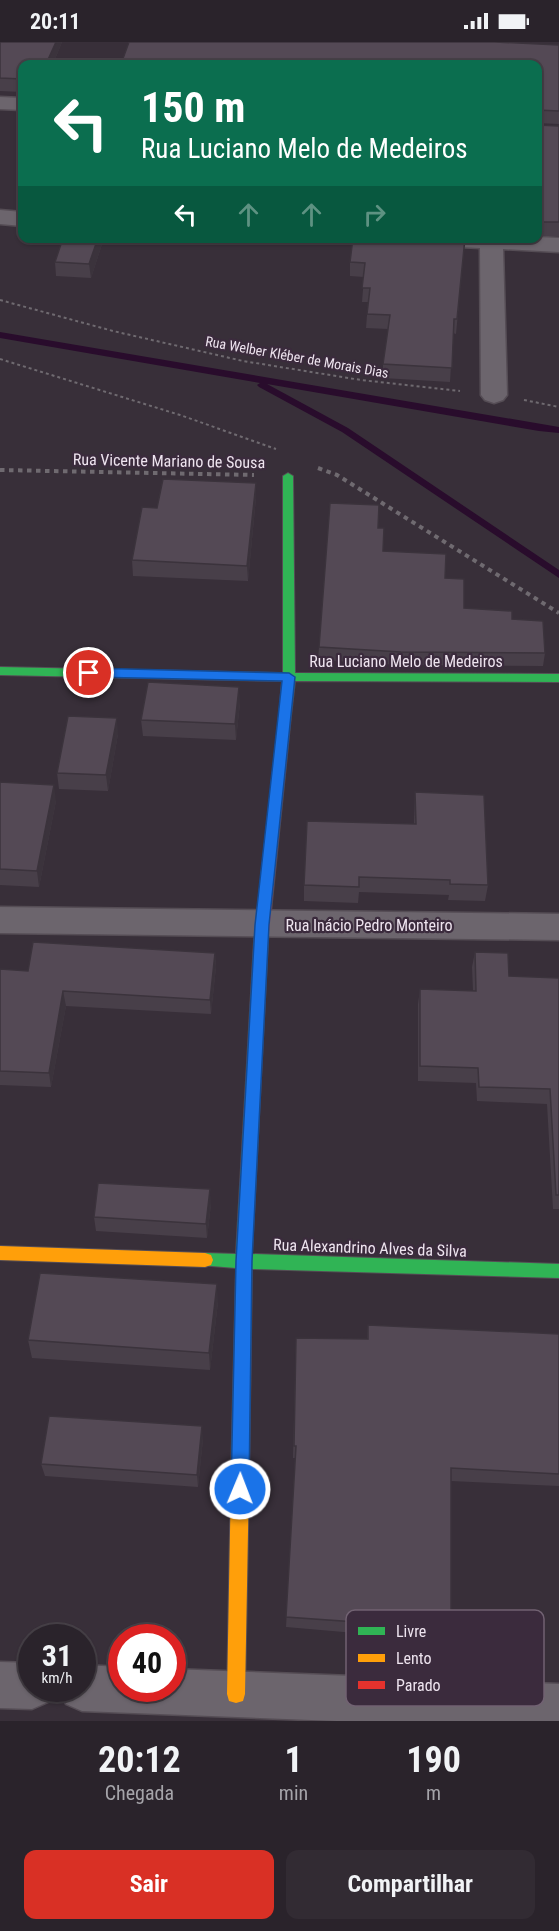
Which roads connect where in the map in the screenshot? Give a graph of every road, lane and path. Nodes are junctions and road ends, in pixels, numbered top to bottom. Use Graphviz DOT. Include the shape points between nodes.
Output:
graph roads {
  1 [pos="0,103"];
  2 [pos="18,104"];
  3 [pos="0,217"];
  4 [pos="18,219"];
  5 [pos="491,243"];
  6 [pos="532,243"];
  7 [pos="559,245"];
  8 [pos="0,300"];
  9 [pos="494,395"];
  10 [pos="559,406"];
  11 [pos="0,470"];
  12 [pos="288,476"];
  13 [pos="336,476"];
  14 [pos="0,671"];
  15 [pos="289,677"];
  16 [pos="559,678"];
  17 [pos="0,920"];
  18 [pos="262,925"];
  19 [pos="559,927"];
  20 [pos="0,1253"];
  21 [pos="244,1261"];
  22 [pos="559,1271"];
  23 [pos="0,1685"];
  24 [pos="18,1686"];
  25 [pos="96,1689"];
  26 [pos="236,1694"];
  27 [pos="346,1698"];
  28 [pos="534,1706"];
  29 [pos="559,1707"];
  1 -- 2 [label="street"];
  3 -- 4 [label="street"];
  5 -- 9 [label="street"];
  6 -- 7 [label="street"];
  8 -- 9 [label="path, Rua Welber Kléber de Morais Dias" via="102,329 243,361"];
  9 -- 10 [label="path, Rua Welber Kléber de Morais Dias"];
  11 -- 12 [label="path, Rua Vicente Mariano de Sousa"];
  12 -- 13 [label="path, Rua Vicente Mariano de Sousa"];
  12 -- 15 [label="street"];
  14 -- 15 [label="street, Rua Luciano Melo de Medeiros"];
  15 -- 16 [label="street, Rua Luciano Melo de Medeiros"];
  15 -- 18 [label="street"];
  17 -- 18 [label="street, Rua Inácio Pedro Monteiro"];
  18 -- 19 [label="street, Rua Inácio Pedro Monteiro"];
  18 -- 21 [label="street"];
  20 -- 21 [label="street, Rua Alexandrino Alves da Silva"];
  21 -- 22 [label="street, Rua Alexandrino Alves da Silva"];
  21 -- 26 [label="street"];
  23 -- 24 [label="street"];
  25 -- 26 [label="street"];
  26 -- 27 [label="street"];
  28 -- 29 [label="street"];
}
